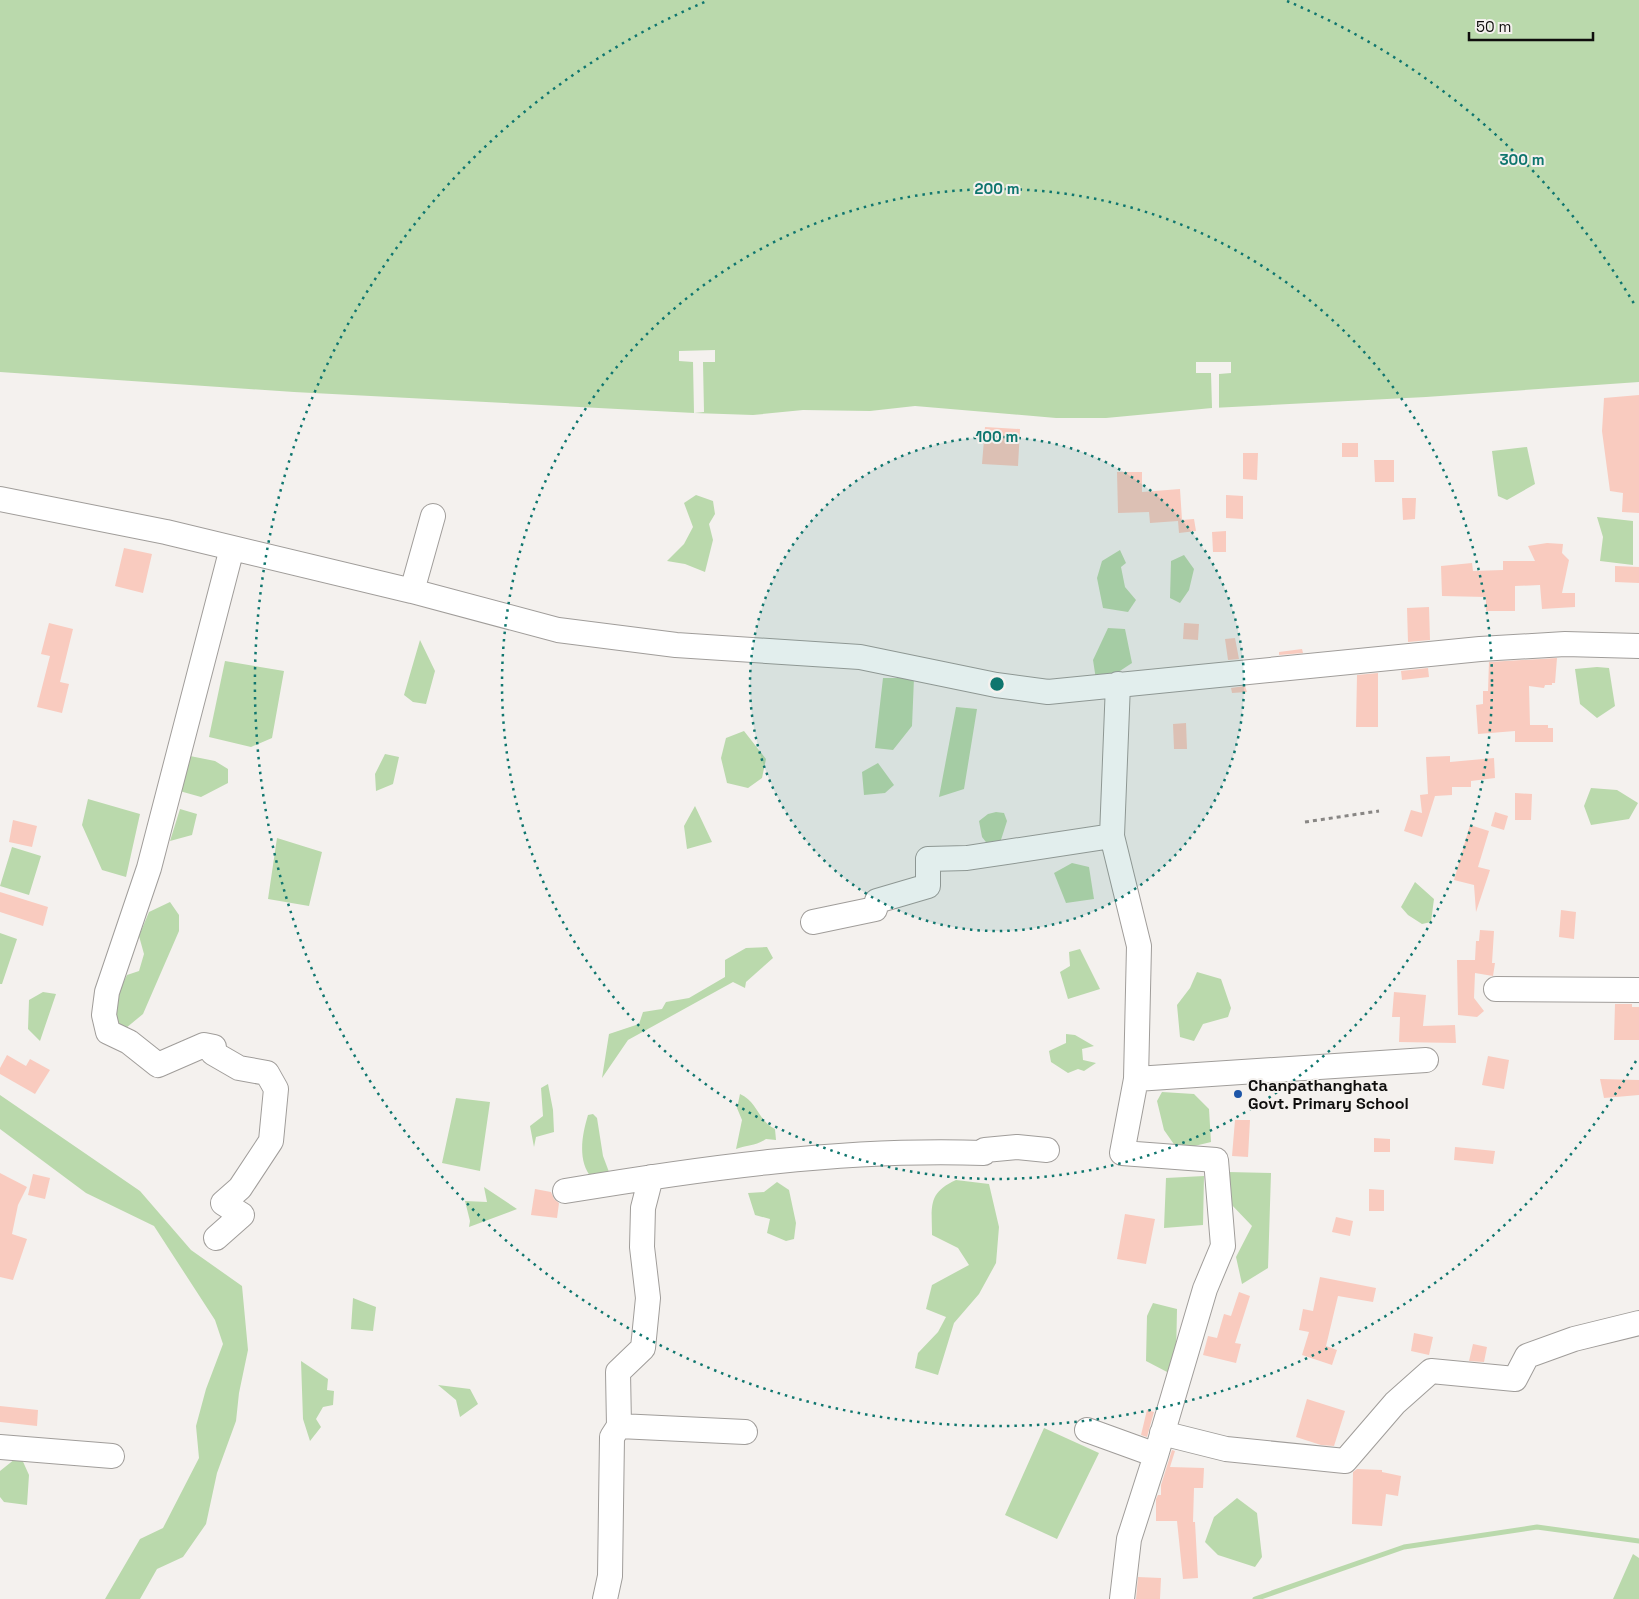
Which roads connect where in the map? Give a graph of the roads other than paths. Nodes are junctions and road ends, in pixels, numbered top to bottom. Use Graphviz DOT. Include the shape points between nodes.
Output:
graph roads {
  1 [pos="0,499"];
  2 [pos="433,516"];
  3 [pos="232,548"];
  4 [pos="412,591"];
  5 [pos="1639,646"];
  6 [pos="1118,684"];
  7 [pos="1112,836"];
  8 [pos="813,922"];
  9 [pos="1496,989"];
  10 [pos="1639,990"];
  11 [pos="1426,1060"];
  12 [pos="1136,1079"];
  13 [pos="1047,1150"];
  14 [pos="651,1177"];
  15 [pos="565,1191"];
  16 [pos="216,1238"];
  17 [pos="1639,1323"];
  18 [pos="619,1426"];
  19 [pos="1087,1430"];
  20 [pos="744,1432"];
  21 [pos="1162,1432"];
  22 [pos="0,1447"];
  23 [pos="1156,1455"];
  24 [pos="112,1456"];
  25 [pos="605,1599"];
  26 [pos="1122,1599"];
  1 -- 3 [label="street"];
  2 -- 4 [label="street"];
  3 -- 4 [label="street"];
  3 -- 16 [label="street" via="149,868 107,992 104,1015 108,1032 129,1042 158,1065 204,1045 214,1047 213,1053 239,1068 267,1073 276,1089 271,1141 240,1188 223,1203 242,1215"];
  4 -- 6 [label="street" via="568,631 676,645 860,657 996,685 1048,692"];
  5 -- 6 [label="street" via="1565,644 1480,649"];
  6 -- 7 [label="street"];
  7 -- 8 [label="street" via="967,858 928,859 928,886 877,901 875,909"];
  7 -- 12 [label="street" via="1139,946"];
  9 -- 10 [label="street"];
  11 -- 12 [label="street"];
  12 -- 21 [label="street" via="1122,1152 1216,1160 1223,1246 1205,1289"];
  13 -- 14 [label="street" via="1010,1147 985,1150 984,1153 926,1151 877,1154"];
  14 -- 15 [label="street"];
  14 -- 18 [label="street" via="644,1208 642,1247 648,1298 643,1348 618,1372"];
  17 -- 21 [label="street" via="1527,1356 1515,1379 1431,1370 1395,1403 1346,1461 1226,1449"];
  18 -- 20 [label="street"];
  18 -- 25 [label="street" via="612,1437 610,1576"];
  19 -- 23 [label="street"];
  21 -- 23 [label="street"];
  22 -- 24 [label="street"];
  23 -- 26 [label="street" via="1129,1539"];
}
